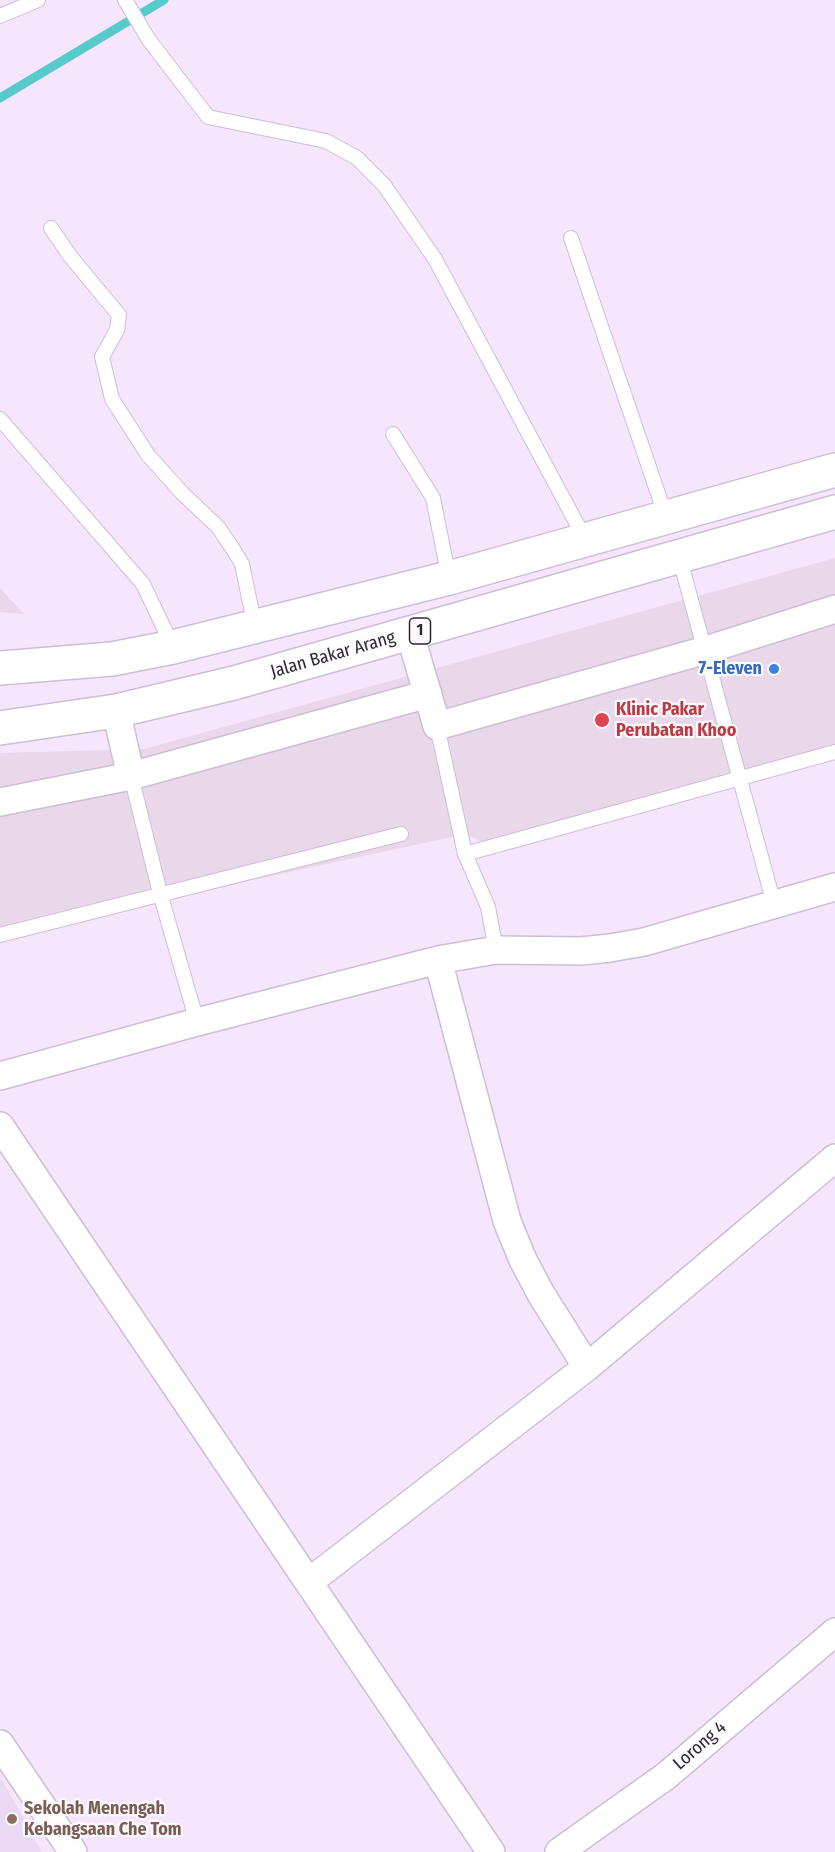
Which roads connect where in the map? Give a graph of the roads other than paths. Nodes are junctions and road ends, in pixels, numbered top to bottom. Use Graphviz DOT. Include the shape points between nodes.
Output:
graph roads {
  1 [pos="38,0"];
  2 [pos="126,1"];
  3 [pos="0,16"];
  4 [pos="51,228"];
  5 [pos="571,238"];
  6 [pos="0,418"];
  7 [pos="393,434"];
  8 [pos="835,470"];
  9 [pos="835,512"];
  10 [pos="666,517"];
  11 [pos="585,539"];
  12 [pos="679,555"];
  13 [pos="449,578"];
  14 [pos="835,609"];
  15 [pos="255,627"];
  16 [pos="410,634"];
  17 [pos="173,647"];
  18 [pos="706,650"];
  19 [pos="0,668"];
  20 [pos="428,694"];
  21 [pos="116,711"];
  22 [pos="437,726"];
  23 [pos="0,728"];
  24 [pos="835,752"];
  25 [pos="131,776"];
  26 [pos="741,779"];
  27 [pos="0,802"];
  28 [pos="401,834"];
  29 [pos="465,854"];
  30 [pos="835,887"];
  31 [pos="160,893"];
  32 [pos="774,904"];
  33 [pos="0,935"];
  34 [pos="496,950"];
  35 [pos="438,960"];
  36 [pos="197,1022"];
  37 [pos="0,1076"];
  38 [pos="0,1126"];
  39 [pos="835,1158"];
  40 [pos="587,1367"];
  41 [pos="309,1582"];
  42 [pos="835,1632"];
  43 [pos="0,1744"];
  44 [pos="73,1852"];
  45 [pos="491,1852"];
  46 [pos="559,1852"];
  1 -- 3 [label="lane"];
  2 -- 11 [label="lane" via="149,39 208,117 326,141 357,158 384,185 435,259"];
  4 -- 15 [label="lane" via="119,315 117,330 102,357 112,399 148,454 219,527 233,549 242,564"];
  5 -- 10 [label="lane"];
  6 -- 17 [label="lane" via="143,584"];
  7 -- 13 [label="lane" via="433,498"];
  8 -- 10 [label="main road"];
  9 -- 12 [label="main road, Jalan Bakar Arang / 1"];
  10 -- 11 [label="main road"];
  11 -- 13 [label="main road"];
  12 -- 16 [label="main road, Jalan Bakar Arang / 1"];
  12 -- 18 [label="lane"];
  13 -- 15 [label="main road"];
  14 -- 18 [label="street"];
  15 -- 17 [label="main road"];
  16 -- 20 [label="street"];
  16 -- 21 [label="main road, Jalan Bakar Arang / 1"];
  17 -- 19 [label="main road" via="112,659"];
  18 -- 22 [label="street"];
  18 -- 26 [label="lane"];
  20 -- 22 [label="street"];
  20 -- 25 [label="street"];
  21 -- 23 [label="main road, Jalan Bakar Arang / 1"];
  21 -- 25 [label="street"];
  22 -- 29 [label="lane"];
  24 -- 26 [label="lane"];
  25 -- 27 [label="street"];
  25 -- 31 [label="lane"];
  26 -- 29 [label="lane"];
  26 -- 32 [label="lane"];
  28 -- 31 [label="lane"];
  29 -- 34 [label="lane" via="488,907"];
  30 -- 32 [label="street"];
  31 -- 33 [label="lane"];
  31 -- 36 [label="lane"];
  32 -- 34 [label="street" via="644,942 610,948"];
  34 -- 35 [label="street"];
  35 -- 36 [label="street"];
  35 -- 40 [label="street" via="507,1221 537,1286"];
  36 -- 37 [label="street"];
  38 -- 41 [label="street"];
  39 -- 40 [label="street"];
  40 -- 41 [label="street"];
  41 -- 45 [label="street"];
  42 -- 46 [label="street, Lorong 4" via="666,1776"];
  43 -- 44 [label="street"];
}
